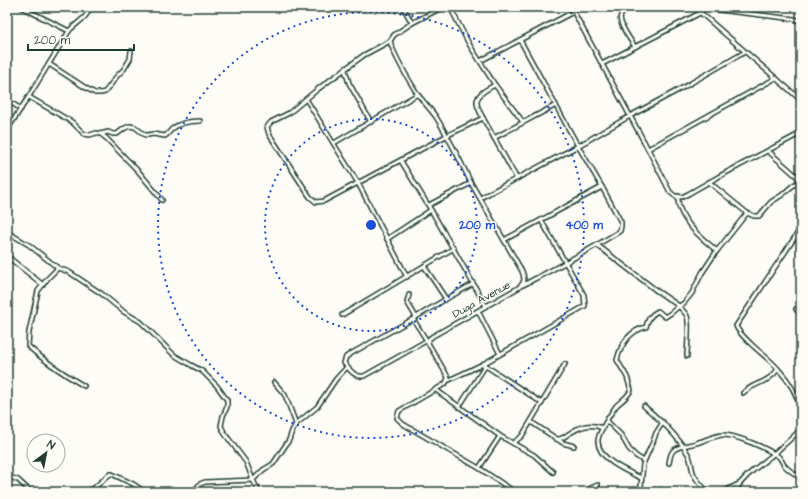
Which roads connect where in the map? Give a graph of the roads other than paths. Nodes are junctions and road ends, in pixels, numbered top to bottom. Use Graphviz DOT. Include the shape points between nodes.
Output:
graph roads {
  1 [pos="21,7"];
  2 [pos="90,7"];
  3 [pos="403,7"];
  4 [pos="444,7"];
  5 [pos="450,7"];
  6 [pos="571,7"];
  7 [pos="631,7"];
  8 [pos="694,7"];
  9 [pos="700,7"];
  10 [pos="573,12"];
  11 [pos="700,13"];
  12 [pos="801,21"];
  13 [pos="412,23"];
  14 [pos="69,31"];
  15 [pos="520,40"];
  16 [pos="390,41"];
  17 [pos="635,47"];
  18 [pos="131,51"];
  19 [pos="745,52"];
  20 [pos="480,61"];
  21 [pos="49,64"];
  22 [pos="602,64"];
  23 [pos="345,70"];
  24 [pos="776,78"];
  25 [pos="496,84"];
  26 [pos="418,94"];
  27 [pos="29,97"];
  28 [pos="306,99"];
  29 [pos="7,100"];
  30 [pos="801,100"];
  31 [pos="556,105"];
  32 [pos="21,109"];
  33 [pos="630,116"];
  34 [pos="483,118"];
  35 [pos="200,121"];
  36 [pos="371,122"];
  37 [pos="523,122"];
  38 [pos="7,130"];
  39 [pos="801,133"];
  40 [pos="101,134"];
  41 [pos="446,136"];
  42 [pos="494,138"];
  43 [pos="334,143"];
  44 [pos="578,146"];
  45 [pos="648,149"];
  46 [pos="768,151"];
  47 [pos="401,161"];
  48 [pos="517,179"];
  49 [pos="801,180"];
  50 [pos="709,182"];
  51 [pos="358,183"];
  52 [pos="471,183"];
  53 [pos="602,187"];
  54 [pos="678,196"];
  55 [pos="480,198"];
  56 [pos="162,200"];
  57 [pos="429,205"];
  58 [pos="431,210"];
  59 [pos="747,213"];
  60 [pos="541,220"];
  61 [pos="801,228"];
  62 [pos="7,232"];
  63 [pos="387,239"];
  64 [pos="504,240"];
  65 [pos="598,245"];
  66 [pos="454,248"];
  67 [pos="717,251"];
  68 [pos="7,256"];
  69 [pos="566,263"];
  70 [pos="424,266"];
  71 [pos="58,268"];
  72 [pos="407,277"];
  73 [pos="473,284"];
  74 [pos="43,285"];
  75 [pos="522,285"];
  76 [pos="409,295"];
  77 [pos="446,299"];
  78 [pos="486,306"];
  79 [pos="679,306"];
  80 [pos="796,309"];
  81 [pos="478,311"];
  82 [pos="342,315"];
  83 [pos="801,315"];
  84 [pos="415,318"];
  85 [pos="427,342"];
  86 [pos="500,354"];
  87 [pos="687,356"];
  88 [pos="485,364"];
  89 [pos="565,364"];
  90 [pos="347,367"];
  91 [pos="778,369"];
  92 [pos="448,381"];
  93 [pos="274,382"];
  94 [pos="84,386"];
  95 [pos="436,390"];
  96 [pos="742,393"];
  97 [pos="542,403"];
  98 [pos="644,406"];
  99 [pos="459,407"];
  100 [pos="801,411"];
  101 [pos="607,421"];
  102 [pos="531,422"];
  103 [pos="663,422"];
  104 [pos="296,424"];
  105 [pos="603,428"];
  106 [pos="801,431"];
  107 [pos="500,436"];
  108 [pos="556,439"];
  109 [pos="513,443"];
  110 [pos="574,446"];
  111 [pos="683,447"];
  112 [pos="774,454"];
  113 [pos="644,462"];
  114 [pos="669,463"];
  115 [pos="479,468"];
  116 [pos="553,472"];
  117 [pos="7,476"];
  118 [pos="641,478"];
  119 [pos="801,478"];
  120 [pos="253,480"];
  121 [pos="739,484"];
  122 [pos="598,485"];
  123 [pos="31,492"];
  124 [pos="83,492"];
  125 [pos="145,492"];
  126 [pos="163,492"];
  127 [pos="178,492"];
  128 [pos="193,492"];
  129 [pos="259,492"];
  130 [pos="515,492"];
  131 [pos="586,492"];
  132 [pos="642,492"];
  133 [pos="708,492"];
  134 [pos="725,492"];
  135 [pos="734,492"];
  1 -- 14 [label="street"];
  2 -- 14 [label="street" via="86,16"];
  3 -- 13 [label="street"];
  4 -- 13 [label="street"];
  5 -- 20 [label="street"];
  6 -- 10 [label="street"];
  7 -- 17 [label="street" via="623,12 620,20"];
  8 -- 9 [label="street"];
  8 -- 11 [label="street"];
  9 -- 12 [label="street"];
  10 -- 15 [label="street"];
  10 -- 22 [label="street"];
  11 -- 17 [label="street"];
  11 -- 19 [label="street"];
  13 -- 16 [label="street" via="394,35"];
  14 -- 21 [label="street"];
  15 -- 20 [label="street"];
  15 -- 31 [label="street"];
  16 -- 23 [label="street"];
  16 -- 26 [label="street, Duga Avenue" via="392,50"];
  17 -- 22 [label="street"];
  18 -- 21 [label="street" via="124,69 105,92 101,93 86,88"];
  19 -- 24 [label="street"];
  19 -- 33 [label="street"];
  20 -- 25 [label="street"];
  21 -- 27 [label="street"];
  22 -- 33 [label="street"];
  23 -- 28 [label="street"];
  23 -- 36 [label="street" via="349,83"];
  24 -- 30 [label="street"];
  24 -- 45 [label="street"];
  25 -- 34 [label="street" via="478,98 476,104"];
  25 -- 37 [label="street"];
  26 -- 36 [label="street"];
  26 -- 41 [label="street, Duga Avenue"];
  27 -- 32 [label="street"];
  27 -- 40 [label="street" via="72,122 84,134"];
  28 -- 43 [label="street"];
  28 -- 51 [label="street" via="289,113 271,122 267,128 269,134 310,197 316,202 324,202"];
  29 -- 32 [label="street"];
  31 -- 37 [label="street"];
  31 -- 44 [label="street"];
  32 -- 38 [label="street"];
  33 -- 44 [label="street"];
  33 -- 45 [label="street"];
  34 -- 41 [label="street"];
  34 -- 42 [label="street"];
  35 -- 40 [label="street" via="172,128 166,136 145,135 130,126 117,134"];
  36 -- 43 [label="street"];
  37 -- 42 [label="street"];
  39 -- 46 [label="street"];
  40 -- 56 [label="street" via="139,172"];
  41 -- 47 [label="street"];
  41 -- 52 [label="street, Duga Avenue"];
  42 -- 48 [label="street"];
  43 -- 51 [label="street"];
  44 -- 48 [label="street"];
  44 -- 53 [label="street"];
  45 -- 54 [label="street" via="670,192"];
  46 -- 49 [label="street"];
  46 -- 50 [label="street"];
  47 -- 51 [label="street"];
  47 -- 57 [label="street"];
  48 -- 55 [label="street"];
  49 -- 59 [label="street" via="771,202 759,216"];
  50 -- 54 [label="street" via="682,197"];
  50 -- 59 [label="street"];
  51 -- 63 [label="street"];
  52 -- 55 [label="street, Duga Avenue"];
  52 -- 57 [label="street"];
  53 -- 60 [label="street"];
  53 -- 65 [label="street" via="621,226 620,231"];
  54 -- 67 [label="street" via="679,207 688,223"];
  55 -- 64 [label="street, Duga Avenue"];
  57 -- 58 [label="street"];
  58 -- 63 [label="street"];
  58 -- 66 [label="street"];
  59 -- 67 [label="street"];
  60 -- 64 [label="street"];
  60 -- 69 [label="street"];
  61 -- 91 [label="street" via="736,326 738,331"];
  62 -- 71 [label="street" via="29,245"];
  63 -- 72 [label="street"];
  64 -- 75 [label="street, Duga Avenue" via="522,271 525,281"];
  65 -- 69 [label="street"];
  65 -- 79 [label="street"];
  66 -- 70 [label="street"];
  66 -- 73 [label="street"];
  67 -- 79 [label="street" via="692,293 684,304"];
  68 -- 74 [label="street"];
  69 -- 75 [label="street"];
  69 -- 86 [label="street" via="584,295 585,306"];
  70 -- 72 [label="street"];
  70 -- 77 [label="street"];
  71 -- 74 [label="street"];
  71 -- 120 [label="street" via="69,272 141,322 174,355 202,370 217,386 227,400 223,430 246,462"];
  72 -- 82 [label="street"];
  73 -- 77 [label="street"];
  73 -- 78 [label="street"];
  74 -- 94 [label="street" via="38,291 28,346 59,371"];
  75 -- 78 [label="street, Duga Avenue"];
  76 -- 84 [label="street" via="407,302"];
  77 -- 84 [label="street"];
  78 -- 81 [label="street, Duga Avenue"];
  79 -- 87 [label="street" via="687,316"];
  79 -- 101 [label="street" via="665,317 658,311 651,314 646,326 627,337 617,360 631,390"];
  80 -- 83 [label="street"];
  81 -- 85 [label="street, Duga Avenue" via="433,336"];
  81 -- 86 [label="street"];
  84 -- 85 [label="street"];
  84 -- 90 [label="street" via="346,357 344,363"];
  85 -- 90 [label="street, Duga Avenue" via="364,376 355,375"];
  85 -- 92 [label="street"];
  86 -- 88 [label="street"];
  88 -- 92 [label="street"];
  88 -- 97 [label="street"];
  88 -- 99 [label="street"];
  89 -- 97 [label="street"];
  90 -- 104 [label="street" via="317,407"];
  91 -- 96 [label="street" via="767,380"];
  91 -- 100 [label="street" via="796,395"];
  92 -- 95 [label="street"];
  93 -- 104 [label="street" via="285,395"];
  95 -- 99 [label="street"];
  95 -- 115 [label="street" via="399,411 397,418"];
  97 -- 102 [label="street"];
  98 -- 103 [label="street"];
  99 -- 107 [label="street"];
  101 -- 105 [label="street"];
  101 -- 113 [label="street"];
  102 -- 108 [label="street"];
  102 -- 109 [label="street" via="522,436"];
  103 -- 111 [label="street"];
  103 -- 113 [label="street"];
  104 -- 120 [label="street" via="290,440 273,464"];
  105 -- 108 [label="street" via="582,426"];
  105 -- 118 [label="street" via="598,442 602,452 615,464"];
  106 -- 112 [label="street"];
  107 -- 109 [label="street"];
  107 -- 115 [label="street"];
  108 -- 110 [label="street"];
  109 -- 116 [label="street" via="534,455"];
  111 -- 112 [label="street" via="721,435 729,435 751,442"];
  111 -- 114 [label="street" via="672,452"];
  111 -- 133 [label="street" via="691,461 693,474"];
  112 -- 119 [label="street"];
  112 -- 121 [label="street"];
  113 -- 118 [label="street"];
  115 -- 130 [label="street"];
  117 -- 123 [label="street" via="18,480"];
  118 -- 132 [label="street"];
  120 -- 128 [label="street" via="205,482"];
  120 -- 129 [label="street"];
  121 -- 134 [label="street"];
  121 -- 135 [label="street"];
  122 -- 131 [label="street"];
  124 -- 125 [label="street" via="94,488 112,474"];
  126 -- 127 [label="street"];
}
